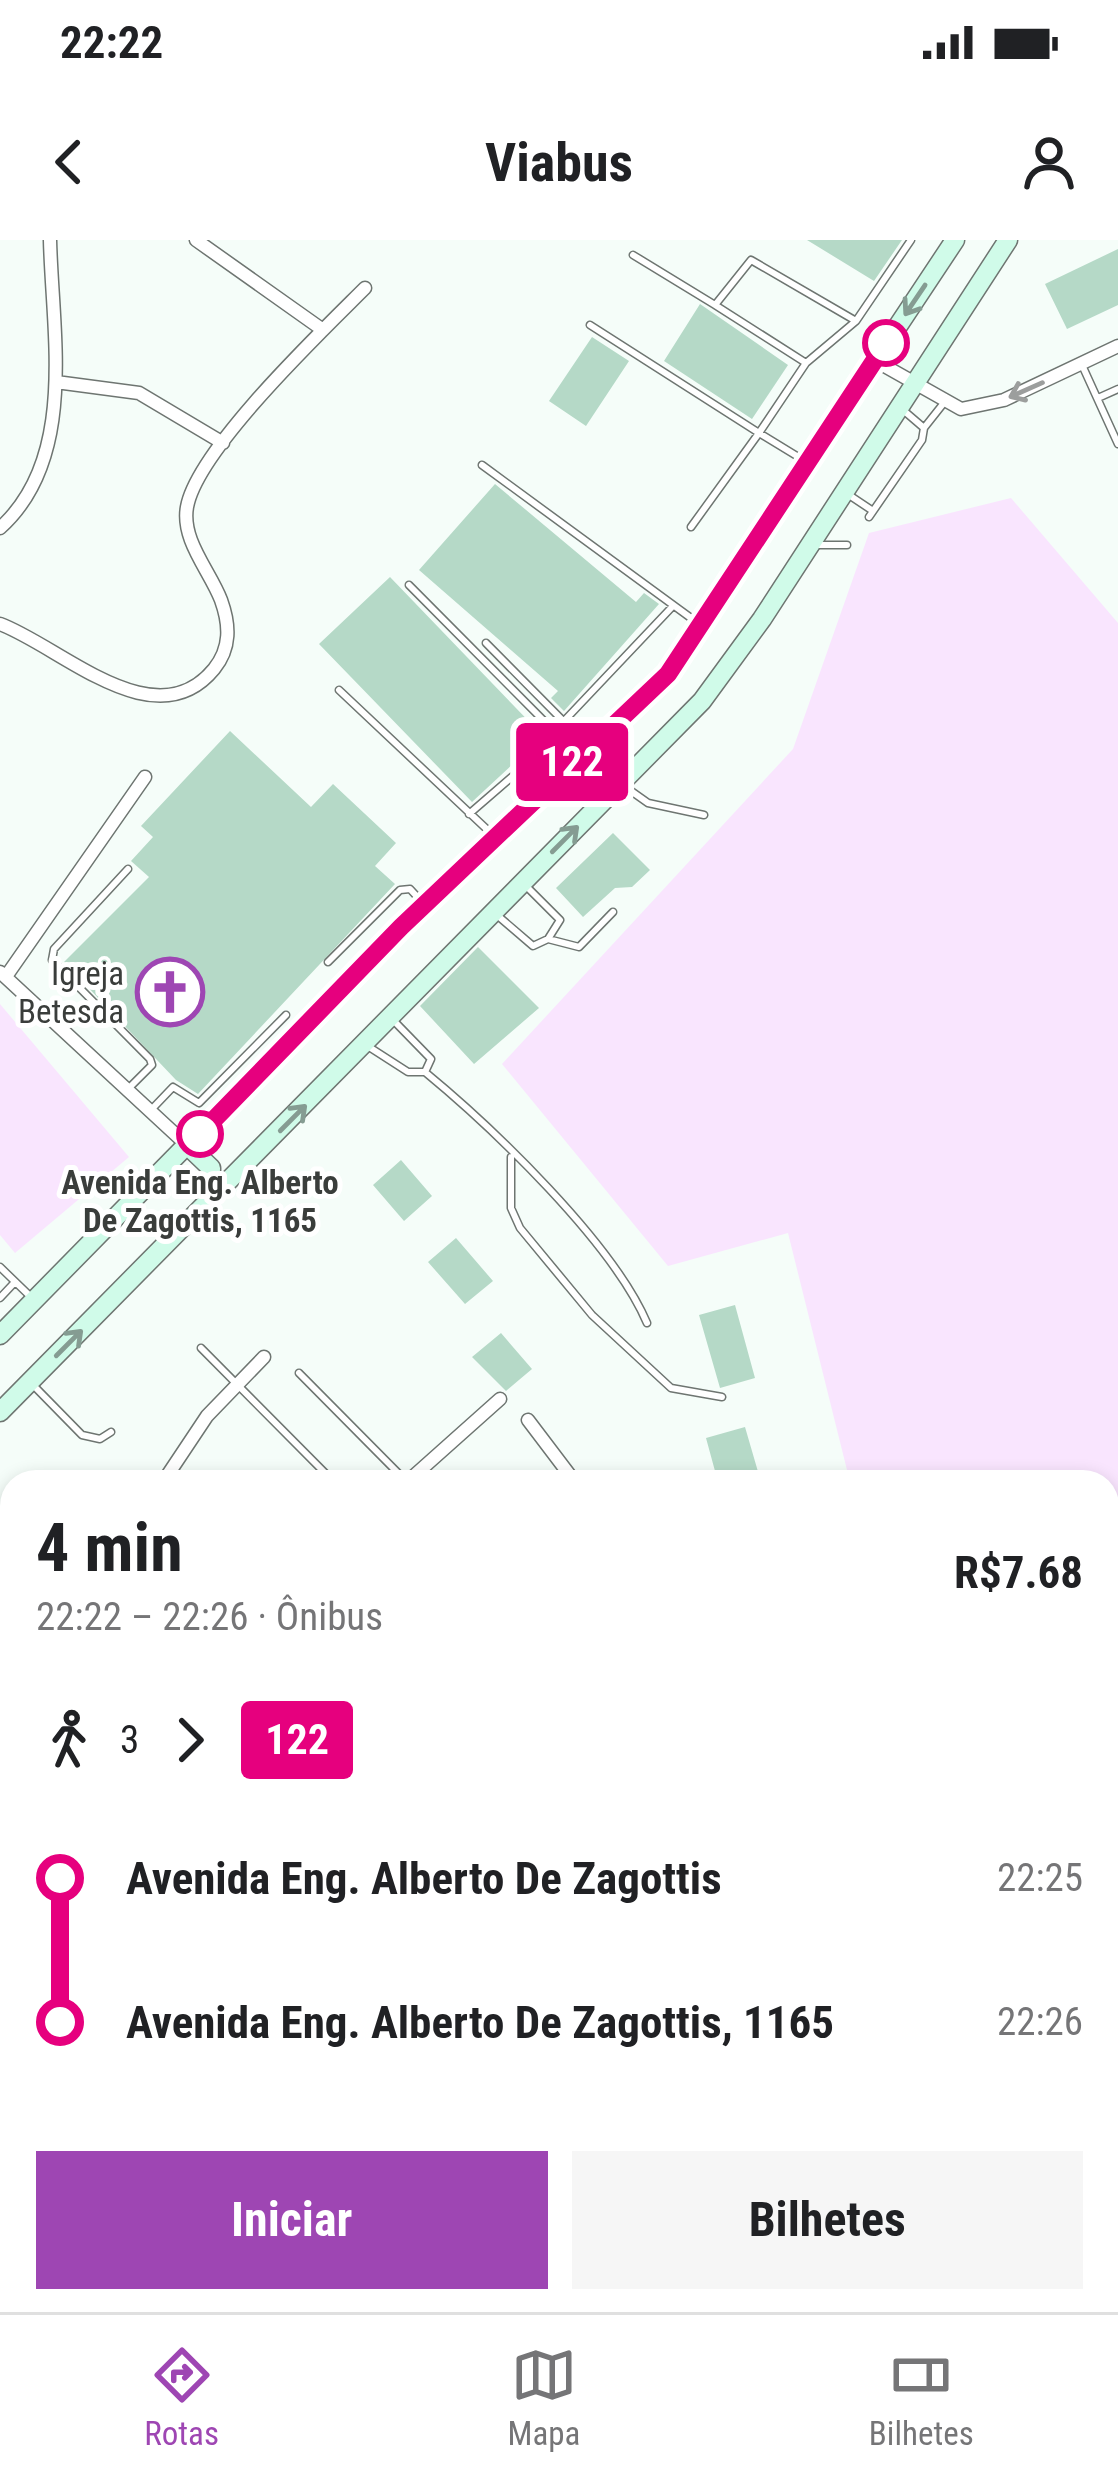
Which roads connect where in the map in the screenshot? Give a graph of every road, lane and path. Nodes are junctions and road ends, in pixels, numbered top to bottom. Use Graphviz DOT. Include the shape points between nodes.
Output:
graph roads {
  1 [pos="50,240"];
  2 [pos="196,240"];
  3 [pos="230,240"];
  4 [pos="911,240"];
  5 [pos="956,240"];
  6 [pos="1007,240"];
  7 [pos="220,253"];
  8 [pos="633,255"];
  9 [pos="365,288"];
  10 [pos="715,305"];
  11 [pos="856,321"];
  12 [pos="590,325"];
  13 [pos="323,330"];
  14 [pos="1118,346"];
  15 [pos="874,361"];
  16 [pos="806,363"];
  17 [pos="1082,365"];
  18 [pos="56,382"];
  19 [pos="913,386"];
  20 [pos="1118,389"];
  21 [pos="1098,398"];
  22 [pos="943,404"];
  23 [pos="899,406"];
  24 [pos="924,428"];
  25 [pos="759,433"];
  26 [pos="223,443"];
  27 [pos="1118,444"];
  28 [pos="808,463"];
  29 [pos="482,465"];
  30 [pos="844,492"];
  31 [pos="691,527"];
  32 [pos="0,528"];
  33 [pos="811,544"];
  34 [pos="847,545"];
  35 [pos="409,585"];
  36 [pos="672,607"];
  37 [pos="0,625"];
  38 [pos="703,627"];
  39 [pos="486,643"];
  40 [pos="339,690"];
  41 [pos="564,721"];
  42 [pos="589,748"];
  43 [pos="145,777"];
  44 [pos="621,784"];
  45 [pos="469,814"];
  46 [pos="704,815"];
  47 [pos="494,836"];
  48 [pos="128,869"];
  49 [pos="523,883"];
  50 [pos="425,904"];
  51 [pos="494,912"];
  52 [pos="613,912"];
  53 [pos="548,940"];
  54 [pos="328,962"];
  55 [pos="3,973"];
  56 [pos="286,1015"];
  57 [pos="393,1020"];
  58 [pos="366,1045"];
  59 [pos="425,1072"];
  60 [pos="128,1089"];
  61 [pos="151,1110"];
  62 [pos="188,1146"];
  63 [pos="511,1154"];
  64 [pos="210,1201"];
  65 [pos="0,1267"];
  66 [pos="15,1282"];
  67 [pos="0,1298"];
  68 [pos="34,1300"];
  69 [pos="647,1323"];
  70 [pos="0,1335"];
  71 [pos="201,1348"];
  72 [pos="264,1357"];
  73 [pos="299,1373"];
  74 [pos="30,1382"];
  75 [pos="235,1384"];
  76 [pos="722,1397"];
  77 [pos="500,1399"];
  78 [pos="0,1412"];
  79 [pos="528,1420"];
  80 [pos="111,1432"];
  81 [pos="172,1470"];
  82 [pos="322,1470"];
  83 [pos="395,1470"];
  84 [pos="420,1470"];
  85 [pos="566,1470"];
  1 -- 18 [label="street"];
  2 -- 7 [label="street"];
  3 -- 7 [label="street"];
  4 -- 11 [label="lane"];
  5 -- 15 [label="main road, one-way"];
  6 -- 19 [label="main road"];
  7 -- 13 [label="street"];
  8 -- 10 [label="lane"];
  9 -- 13 [label="street"];
  10 -- 11 [label="lane" via="751,260"];
  10 -- 16 [label="lane"];
  11 -- 16 [label="lane"];
  12 -- 25 [label="lane"];
  13 -- 26 [label="street"];
  14 -- 17 [label="street"];
  15 -- 19 [label="street"];
  15 -- 28 [label="main road"];
  16 -- 25 [label="lane"];
  17 -- 21 [label="lane"];
  17 -- 22 [label="street, one-way" via="982,408"];
  18 -- 26 [label="street" via="139,394"];
  18 -- 32 [label="street" via="36,479"];
  19 -- 22 [label="street"];
  19 -- 23 [label="main road"];
  20 -- 21 [label="lane"];
  21 -- 27 [label="lane"];
  22 -- 24 [label="lane"];
  23 -- 24 [label="lane"];
  23 -- 30 [label="main road"];
  24 -- 30 [label="lane" via="871,514"];
  25 -- 28 [label="lane"];
  25 -- 31 [label="lane"];
  26 -- 37 [label="street" via="187,510 228,628 222,659 208,676 165,696 132,692"];
  28 -- 38 [label="main road"];
  29 -- 36 [label="lane"];
  30 -- 33 [label="main road"];
  33 -- 34 [label="lane"];
  33 -- 44 [label="main road" via="702,701"];
  35 -- 45 [label="lane" via="550,727 551,743"];
  36 -- 38 [label="lane"];
  36 -- 41 [label="lane"];
  38 -- 42 [label="main road" via="634,711"];
  39 -- 41 [label="lane"];
  40 -- 45 [label="lane"];
  41 -- 42 [label="lane"];
  42 -- 47 [label="main road"];
  43 -- 55 [label="street"];
  44 -- 46 [label="lane" via="648,803"];
  49 -- 44 [label="main road, one-way"];
  45 -- 47 [label="lane"];
  47 -- 50 [label="main road"];
  48 -- 60 [label="lane" via="52,960 150,1059"];
  49 -- 51 [label="main road"];
  49 -- 53 [label="lane" via="560,920"];
  50 -- 54 [label="lane" via="400,890"];
  50 -- 62 [label="main road"];
  51 -- 53 [label="lane" via="532,946"];
  51 -- 57 [label="main road"];
  52 -- 53 [label="lane" via="579,947"];
  55 -- 60 [label="street"];
  56 -- 61 [label="lane" via="199,1103 173,1087"];
  57 -- 58 [label="main road"];
  57 -- 59 [label="lane" via="431,1059"];
  58 -- 59 [label="lane" via="408,1072"];
  64 -- 58 [label="main road, one-way"];
  59 -- 63 [label="lane"];
  60 -- 61 [label="street"];
  61 -- 62 [label="street"];
  62 -- 64 [label="main road" via="211,1168"];
  62 -- 68 [label="main road"];
  63 -- 69 [label="lane" via="623,1280"];
  63 -- 76 [label="lane" via="511,1208 520,1228 592,1315 671,1388"];
  74 -- 64 [label="main road, one-way"];
  65 -- 66 [label="lane"];
  66 -- 67 [label="lane"];
  66 -- 68 [label="lane"];
  68 -- 70 [label="main road"];
  71 -- 75 [label="lane"];
  72 -- 75 [label="street"];
  73 -- 83 [label="lane"];
  74 -- 78 [label="main road"];
  74 -- 80 [label="lane" via="82,1435"];
  75 -- 81 [label="street"];
  75 -- 82 [label="lane"];
  77 -- 84 [label="street"];
  79 -- 85 [label="street"];
}
